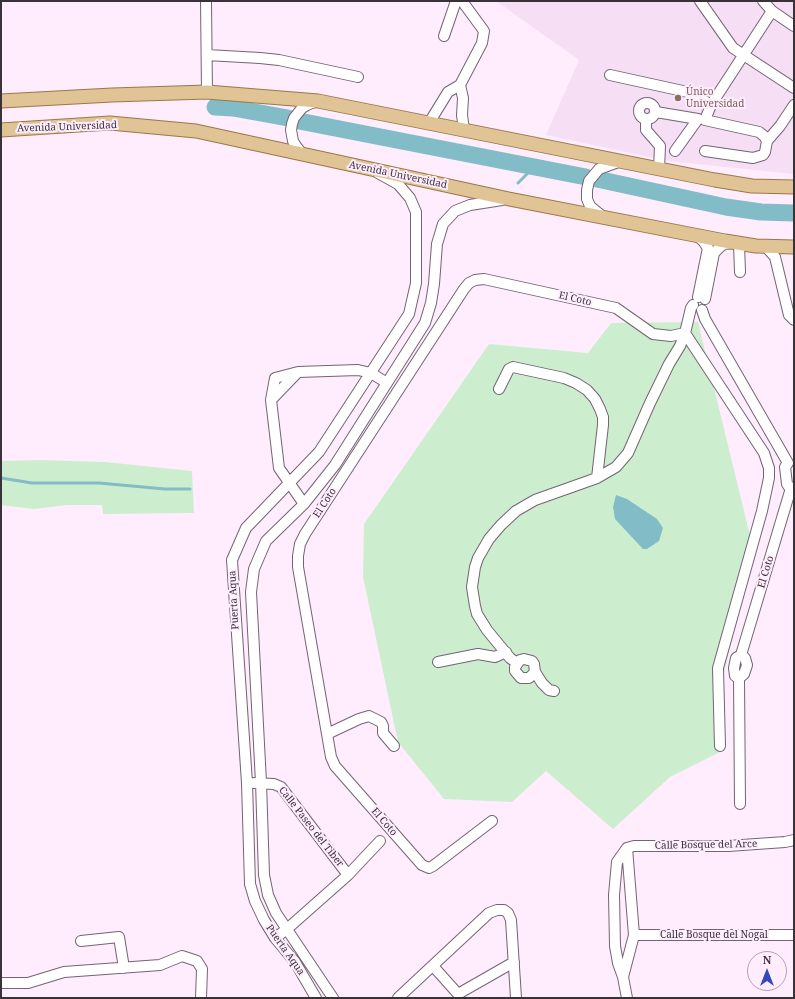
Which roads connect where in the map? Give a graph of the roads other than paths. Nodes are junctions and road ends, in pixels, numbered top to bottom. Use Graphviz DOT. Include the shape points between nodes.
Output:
graph roads {
  1 [pos="206,1"];
  2 [pos="456,1"];
  3 [pos="462,1"];
  4 [pos="700,1"];
  5 [pos="763,1"];
  6 [pos="772,11"];
  7 [pos="794,26"];
  8 [pos="444,36"];
  9 [pos="207,55"];
  10 [pos="743,55"];
  11 [pos="610,75"];
  12 [pos="358,77"];
  13 [pos="460,85"];
  14 [pos="794,88"];
  15 [pos="207,92"];
  16 [pos="1,101"];
  17 [pos="318,101"];
  18 [pos="711,105"];
  19 [pos="794,105"];
  20 [pos="656,112"];
  21 [pos="646,119"];
  22 [pos="429,123"];
  23 [pos="1,130"];
  24 [pos="464,130"];
  25 [pos="767,141"];
  26 [pos="675,151"];
  27 [pos="705,151"];
  28 [pos="303,155"];
  29 [pos="618,162"];
  30 [pos="659,169"];
  31 [pos="373,170"];
  32 [pos="794,187"];
  33 [pos="509,198"];
  34 [pos="602,217"];
  35 [pos="696,235"];
  36 [pos="737,243"];
  37 [pos="765,246"];
  38 [pos="794,246"];
  39 [pos="740,272"];
  40 [pos="700,303"];
  41 [pos="790,305"];
  42 [pos="794,313"];
  43 [pos="794,320"];
  44 [pos="685,333"];
  45 [pos="371,373"];
  46 [pos="387,384"];
  47 [pos="499,389"];
  48 [pos="791,463"];
  49 [pos="597,478"];
  50 [pos="290,484"];
  51 [pos="792,488"];
  52 [pos="304,504"];
  53 [pos="506,652"];
  54 [pos="438,662"];
  55 [pos="517,663"];
  56 [pos="535,672"];
  57 [pos="554,691"];
  58 [pos="327,734"];
  59 [pos="394,746"];
  60 [pos="720,746"];
  61 [pos="261,782"];
  62 [pos="247,783"];
  63 [pos="740,804"];
  64 [pos="492,821"];
  65 [pos="380,840"];
  66 [pos="791,842"];
  67 [pos="627,848"];
  68 [pos="348,875"];
  69 [pos="287,929"];
  70 [pos="794,934"];
  71 [pos="634,935"];
  72 [pos="275,938"];
  73 [pos="81,941"];
  74 [pos="514,962"];
  75 [pos="433,966"];
  76 [pos="124,968"];
  77 [pos="623,977"];
  78 [pos="1,983"];
  79 [pos="201,998"];
  80 [pos="316,998"];
  81 [pos="333,998"];
  82 [pos="398,998"];
  83 [pos="516,998"];
  84 [pos="627,998"];
  1 -- 9 [label="street"];
  2 -- 8 [label="street"];
  3 -- 13 [label="street" via="484,31 482,43"];
  4 -- 10 [label="street" via="733,48"];
  5 -- 6 [label="street"];
  6 -- 7 [label="street"];
  6 -- 10 [label="street"];
  9 -- 12 [label="street" via="279,60"];
  9 -- 15 [label="street"];
  10 -- 14 [label="street"];
  10 -- 18 [label="street"];
  11 -- 18 [label="street" via="692,93"];
  13 -- 22 [label="street" via="448,92"];
  13 -- 24 [label="street"];
  15 -- 16 [label="main road"];
  15 -- 17 [label="main road"];
  17 -- 22 [label="main road"];
  17 -- 28 [label="street" via="302,108 292,124 293,141"];
  18 -- 25 [label="street" via="705,120 759,132"];
  19 -- 25 [label="street"];
  20 -- 21 [label="street"];
  20 -- 21 [label="street" via="652,104 642,104 639,113"];
  20 -- 26 [label="street" via="698,119"];
  21 -- 30 [label="street" via="646,130 660,146"];
  22 -- 24 [label="main road"];
  23 -- 28 [label="main road, Avenida Universidad" via="110,124 196,131"];
  24 -- 29 [label="main road"];
  25 -- 27 [label="street" via="763,156 758,158"];
  28 -- 31 [label="main road, Avenida Universidad"];
  29 -- 30 [label="main road"];
  29 -- 34 [label="street" via="604,165 589,181 587,199 590,206"];
  30 -- 32 [label="main road" via="752,186"];
  31 -- 33 [label="main road, Avenida Universidad"];
  31 -- 45 [label="street, Puerta Aqua" via="398,184 410,198 416,212 417,242 416,283 409,314"];
  33 -- 34 [label="main road, Avenida Universidad"];
  33 -- 46 [label="street, Puerta Aqua" via="470,205 455,211 443,224 437,244 434,284 425,323"];
  34 -- 35 [label="main road, Avenida Universidad"];
  35 -- 36 [label="main road, Avenida Universidad"];
  35 -- 40 [label="street" via="708,248"];
  36 -- 37 [label="main road, Avenida Universidad"];
  36 -- 39 [label="street"];
  36 -- 40 [label="street" via="724,244 714,253"];
  37 -- 38 [label="main road, Avenida Universidad"];
  37 -- 41 [label="street" via="776,257"];
  40 -- 44 [label="street" via="691,308"];
  40 -- 48 [label="street" via="704,319"];
  41 -- 42 [label="street"];
  41 -- 43 [label="street" via="789,315"];
  44 -- 49 [label="street" via="628,453 616,467"];
  44 -- 58 [label="street, El Coto" via="671,336 646,331 612,307 484,279 469,283 300,544 298,567"];
  44 -- 60 [label="street" via="764,453 769,468 762,511 718,668"];
  45 -- 46 [label="street"];
  45 -- 50 [label="street, Puerta Aqua" via="319,452"];
  45 -- 50 [label="street" via="358,370 298,372 275,378 271,400 279,468"];
  46 -- 52 [label="street, Puerta Aqua" via="335,465"];
  47 -- 49 [label="street" via="509,369 513,367 564,378 587,390 595,399 603,417"];
  48 -- 51 [label="street" via="786,465 786,470 787,484"];
  49 -- 53 [label="street" via="535,500 516,511 501,524 478,558 472,587 475,606 481,622"];
  50 -- 52 [label="street"];
  50 -- 62 [label="street, Puerta Aqua" via="246,528 232,560"];
  51 -- 63 [label="street, El Coto" via="740,655 745,658 746,665 740,678"];
  52 -- 61 [label="street, Puerta Aqua" via="266,541 254,569 251,592"];
  53 -- 54 [label="street" via="495,657 478,654"];
  53 -- 55 [label="street"];
  55 -- 56 [label="street" via="528,659 534,664"];
  55 -- 56 [label="street" via="515,671 520,678 529,678"];
  56 -- 57 [label="street" via="542,683"];
  58 -- 59 [label="street" via="369,716 381,722 383,733"];
  58 -- 64 [label="street, El Coto" via="335,766 422,865 429,868 433,866"];
  61 -- 62 [label="street, Calle Paseo del Tiber"];
  61 -- 68 [label="street, Calle Paseo del Tiber" via="281,787"];
  61 -- 69 [label="street, Puerta Aqua" via="264,875 268,895"];
  62 -- 72 [label="street, Puerta Aqua" via="250,884 255,901"];
  65 -- 68 [label="street, Calle Paseo del Tiber"];
  66 -- 67 [label="street, Calle Bosque del Arce"];
  67 -- 71 [label="street"];
  67 -- 77 [label="street" via="617,862 614,895 614,946"];
  68 -- 69 [label="street, Calle Paseo del Tiber"];
  69 -- 72 [label="street, Calle Paseo del Tiber"];
  69 -- 81 [label="street, Puerta Aqua"];
  70 -- 71 [label="street, Calle Bosque del Nogal"];
  71 -- 77 [label="street"];
  72 -- 80 [label="street, Puerta Aqua" via="295,962"];
  73 -- 76 [label="street" via="119,937"];
  74 -- 75 [label="street" via="458,994"];
  74 -- 75 [label="street" via="511,920 504,910 497,910 489,913"];
  74 -- 83 [label="street"];
  75 -- 82 [label="street"];
  76 -- 78 [label="street" via="64,972 28,983"];
  76 -- 79 [label="street" via="160,965 182,956 197,961 202,969"];
  77 -- 84 [label="street"];
}
